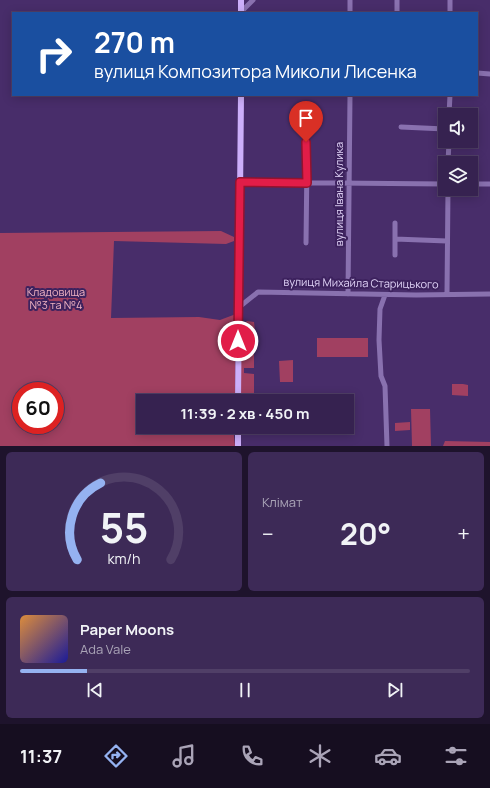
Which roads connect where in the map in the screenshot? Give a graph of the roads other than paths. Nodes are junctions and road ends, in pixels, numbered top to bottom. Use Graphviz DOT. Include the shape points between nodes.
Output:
graph roads {
  1 [pos="241,0"];
  2 [pos="253,0"];
  3 [pos="350,0"];
  4 [pos="397,0"];
  5 [pos="450,0"];
  6 [pos="241,12"];
  7 [pos="242,12"];
  8 [pos="350,12"];
  9 [pos="397,12"];
  10 [pos="450,12"];
  11 [pos="478,73"];
  12 [pos="490,74"];
  13 [pos="241,96"];
  14 [pos="350,96"];
  15 [pos="450,96"];
  16 [pos="449,108"];
  17 [pos="306,122"];
  18 [pos="401,127"];
  19 [pos="438,129"];
  20 [pos="240,182"];
  21 [pos="307,183"];
  22 [pos="349,184"];
  23 [pos="438,184"];
  24 [pos="478,184"];
  25 [pos="490,184"];
  26 [pos="448,196"];
  27 [pos="395,223"];
  28 [pos="395,239"];
  29 [pos="447,241"];
  30 [pos="306,243"];
  31 [pos="395,255"];
  32 [pos="348,294"];
  33 [pos="447,294"];
  34 [pos="490,294"];
  35 [pos="385,295"];
  36 [pos="238,308"];
  37 [pos="238,394"];
  38 [pos="238,434"];
  39 [pos="238,446"];
  40 [pos="387,446"];
  1 -- 6 [label="main road"];
  2 -- 7 [label="street"];
  3 -- 8 [label="street"];
  4 -- 9 [label="street"];
  5 -- 10 [label="street"];
  11 -- 12 [label="street"];
  13 -- 20 [label="main road"];
  14 -- 22 [label="street, вулиця Івана Кулика"];
  15 -- 16 [label="street"];
  17 -- 21 [label="street"];
  18 -- 19 [label="street"];
  20 -- 21 [label="street"];
  20 -- 36 [label="main road"];
  21 -- 22 [label="street"];
  21 -- 30 [label="street"];
  22 -- 23 [label="street"];
  22 -- 32 [label="street, вулиця Івана Кулика"];
  24 -- 25 [label="street"];
  26 -- 29 [label="street"];
  27 -- 28 [label="street"];
  28 -- 29 [label="street"];
  28 -- 31 [label="street"];
  29 -- 33 [label="street"];
  32 -- 35 [label="street, вулиця Михайла Старицького"];
  32 -- 36 [label="street, вулиця Михайла Старицького" via="258,292"];
  33 -- 34 [label="street, вулиця Михайла Старицького"];
  33 -- 35 [label="street, вулиця Михайла Старицького"];
  35 -- 40 [label="street" via="380,309 379,340 385,386"];
  36 -- 37 [label="main road"];
  38 -- 39 [label="main road"];
}
